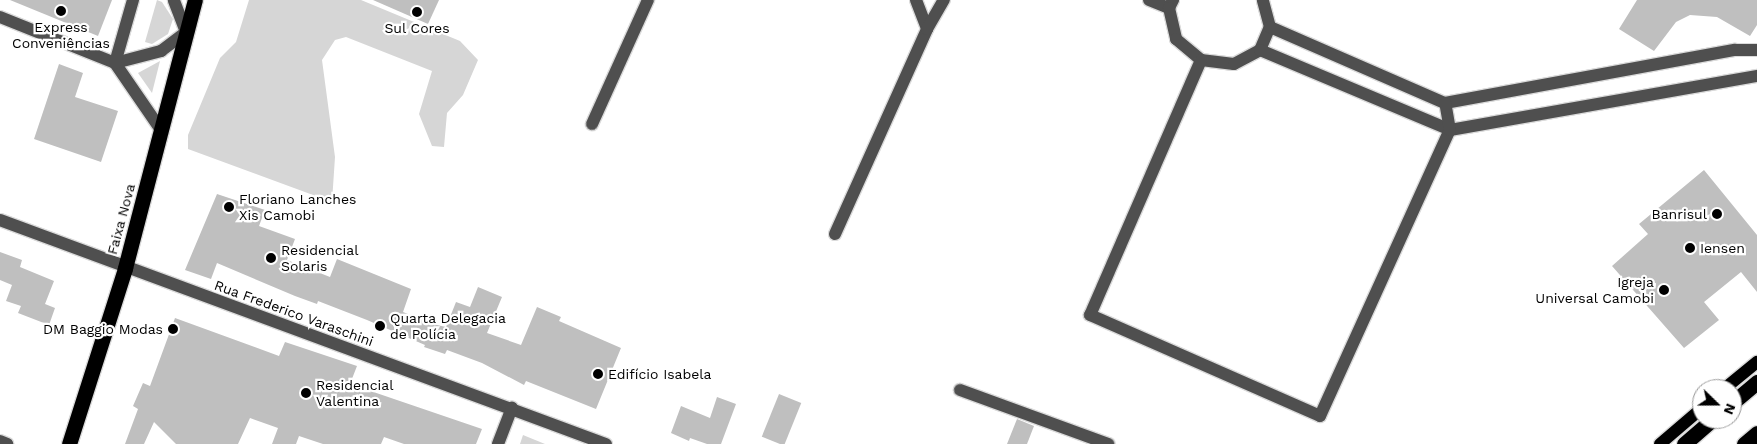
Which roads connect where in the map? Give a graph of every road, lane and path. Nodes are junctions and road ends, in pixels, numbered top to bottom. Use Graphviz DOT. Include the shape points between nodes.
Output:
graph roads {
  1 [pos="134,0"];
  2 [pos="174,0"];
  3 [pos="195,0"];
  4 [pos="648,0"];
  5 [pos="916,0"];
  6 [pos="944,0"];
  7 [pos="1149,0"];
  8 [pos="1262,0"];
  9 [pos="1171,4"];
  10 [pos="0,17"];
  11 [pos="1270,27"];
  12 [pos="927,29"];
  13 [pos="186,32"];
  14 [pos="1260,50"];
  15 [pos="1757,50"];
  16 [pos="1201,60"];
  17 [pos="114,62"];
  18 [pos="1757,76"];
  19 [pos="1445,103"];
  20 [pos="592,124"];
  21 [pos="161,130"];
  22 [pos="1450,130"];
  23 [pos="0,220"];
  24 [pos="835,234"];
  25 [pos="125,268"];
  26 [pos="1757,362"];
  27 [pos="1736,379"];
  28 [pos="1757,382"];
  29 [pos="960,390"];
  30 [pos="1742,395"];
  31 [pos="512,408"];
  32 [pos="1692,417"];
  33 [pos="1702,429"];
  34 [pos="1757,433"];
  35 [pos="0,441"];
  36 [pos="7,444"];
  37 [pos="69,444"];
  38 [pos="498,444"];
  39 [pos="606,444"];
  40 [pos="1108,444"];
  41 [pos="1660,444"];
  42 [pos="1684,444"];
  43 [pos="1744,444"];
  1 -- 17 [label="street"];
  2 -- 13 [label="street"];
  3 -- 13 [label="highway, Faixa Nova"];
  4 -- 20 [label="street"];
  5 -- 12 [label="street"];
  6 -- 12 [label="street"];
  7 -- 9 [label="street"];
  8 -- 11 [label="street"];
  9 -- 16 [label="street" via="1176,39"];
  10 -- 17 [label="street"];
  11 -- 14 [label="street"];
  11 -- 19 [label="street"];
  12 -- 24 [label="street"];
  13 -- 17 [label="street" via="161,51"];
  13 -- 21 [label="highway, Faixa Nova"];
  14 -- 16 [label="street" via="1234,64"];
  14 -- 22 [label="street"];
  15 -- 19 [label="street" via="1734,50"];
  16 -- 22 [label="street" via="1090,315 1320,416"];
  17 -- 21 [label="street"];
  18 -- 22 [label="street"];
  19 -- 22 [label="street"];
  21 -- 25 [label="highway, Faixa Nova"];
  23 -- 25 [label="street, Rua Frederico Varaschini"];
  25 -- 31 [label="street, Rua Frederico Varaschini"];
  25 -- 37 [label="highway, Faixa Nova"];
  26 -- 27 [label="main road"];
  28 -- 30 [label="highway"];
  29 -- 40 [label="street"];
  31 -- 38 [label="street"];
  31 -- 39 [label="street, Rua Frederico Varaschini"];
  32 -- 41 [label="main road"];
  33 -- 42 [label="highway"];
  34 -- 43 [label="highway"];
  35 -- 36 [label="street"];
}
